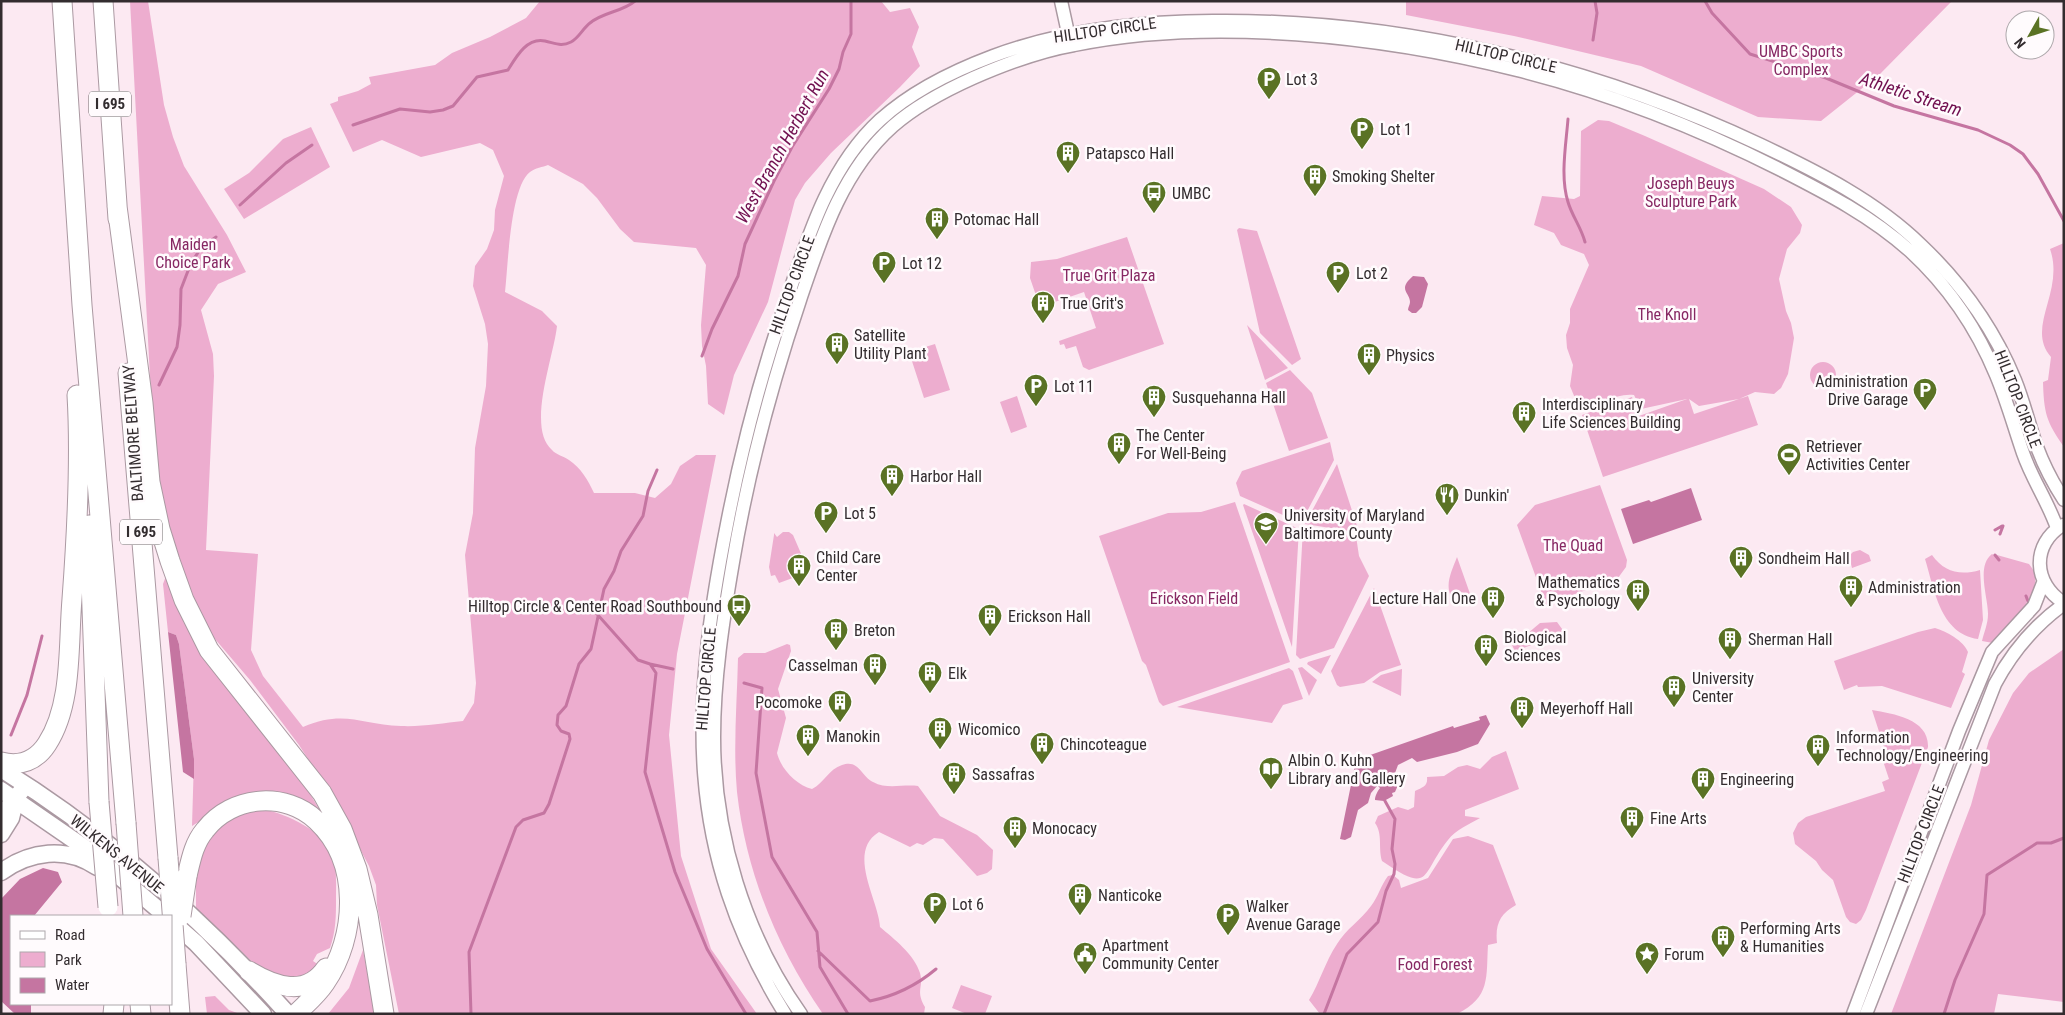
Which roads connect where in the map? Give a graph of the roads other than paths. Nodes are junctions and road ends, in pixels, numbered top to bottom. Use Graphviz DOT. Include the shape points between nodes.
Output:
graph roads {
  1 [pos="62,1"];
  2 [pos="103,1"];
  3 [pos="1061,1"];
  4 [pos="1068,33"];
  5 [pos="118,206"];
  6 [pos="82,305"];
  7 [pos="79,425"];
  8 [pos="2064,500"];
  9 [pos="2060,526"];
  10 [pos="2044,583"];
  11 [pos="2064,604"];
  12 [pos="1,762"];
  13 [pos="1,769"];
  14 [pos="26,784"];
  15 [pos="1,790"];
  16 [pos="16,799"];
  17 [pos="1,816"];
  18 [pos="1,834"];
  19 [pos="351,871"];
  20 [pos="1,872"];
  21 [pos="152,904"];
  22 [pos="108,912"];
  23 [pos="133,915"];
  24 [pos="165,915"];
  25 [pos="172,922"];
  26 [pos="176,964"];
  27 [pos="249,971"];
  28 [pos="180,1014"];
  29 [pos="263,1014"];
  30 [pos="288,1014"];
  31 [pos="296,1014"];
  32 [pos="314,1014"];
  33 [pos="384,1014"];
  34 [pos="785,1014"];
  35 [pos="801,1014"];
  36 [pos="1853,1014"];
  37 [pos="1866,1014"];
  1 -- 6 [label="highway, I 695"];
  2 -- 5 [label="highway, BALTIMORE BELTWAY / I 695"];
  3 -- 4 [label="street"];
  4 -- 8 [label="street, HILLTOP CIRCLE" via="1127,24 1244,20 1418,37 1511,56 1598,80 1681,109 1756,143 1862,199 1903,228 1941,265 1980,314 2004,356 2038,451"];
  4 -- 34 [label="street, HILLTOP CIRCLE" via="1024,45 937,81 882,118 844,161 819,211 770,348 738,469 715,587 702,690 701,740 712,840 724,884 759,970"];
  5 -- 19 [label="highway" via="144,403 150,482 160,529 184,600 209,650 322,793 342,829"];
  5 -- 26 [label="highway, BALTIMORE BELTWAY / I 695, bridge" via="130,404"];
  6 -- 7 [label="highway" via="74,331"];
  6 -- 23 [label="highway, I 695, bridge"];
  7 -- 12 [label="highway" via="76,560 63,701 47,744 40,752 19,764"];
  7 -- 22 [label="highway, bridge" via="87,491 99,802"];
  9 -- 10 [label="street" via="2046,540 2039,556"];
  9 -- 35 [label="street, HILLTOP CIRCLE" via="2029,470 1985,350 1960,309 1932,273 1855,210 1739,149 1685,125 1627,103 1512,69 1414,50 1305,36 1190,33 1128,37 1072,45 1029,56 985,73 944,91 891,127 861,160 844,189 821,242 783,351 752,464 739,527 715,690 716,786 735,876 752,924 770,963"];
  10 -- 11 [label="street"];
  10 -- 36 [label="street, HILLTOP CIRCLE" via="2034,606 1992,652"];
  11 -- 37 [label="street, HILLTOP CIRCLE" via="2020,644 1995,684"];
  13 -- 14 [label="main road, WILKENS AVENUE"];
  14 -- 16 [label="main road"];
  14 -- 27 [label="main road, WILKENS AVENUE" via="98,836 158,886"];
  15 -- 16 [label="main road, WILKENS AVENUE"];
  16 -- 17 [label="main road"];
  16 -- 18 [label="main road"];
  16 -- 21 [label="main road, WILKENS AVENUE" via="88,850"];
  19 -- 26 [label="highway, bridge" via="316,820 302,810 287,804 256,801 227,811 206,829 198,841 183,894"];
  19 -- 27 [label="highway" via="340,931 328,964 317,978 302,986 286,987"];
  19 -- 31 [label="highway" via="350,910 343,948 325,984"];
  19 -- 32 [label="highway" via="361,910 359,933 346,972 335,991"];
  19 -- 33 [label="highway" via="368,915"];
  20 -- 21 [label="main road" via="30,856 66,854 90,862"];
  21 -- 24 [label="main road, WILKENS AVENUE"];
  25 -- 29 [label="main road"];
  26 -- 28 [label="highway, BALTIMORE BELTWAY / I 695"];
  27 -- 30 [label="main road, WILKENS AVENUE"];
}
